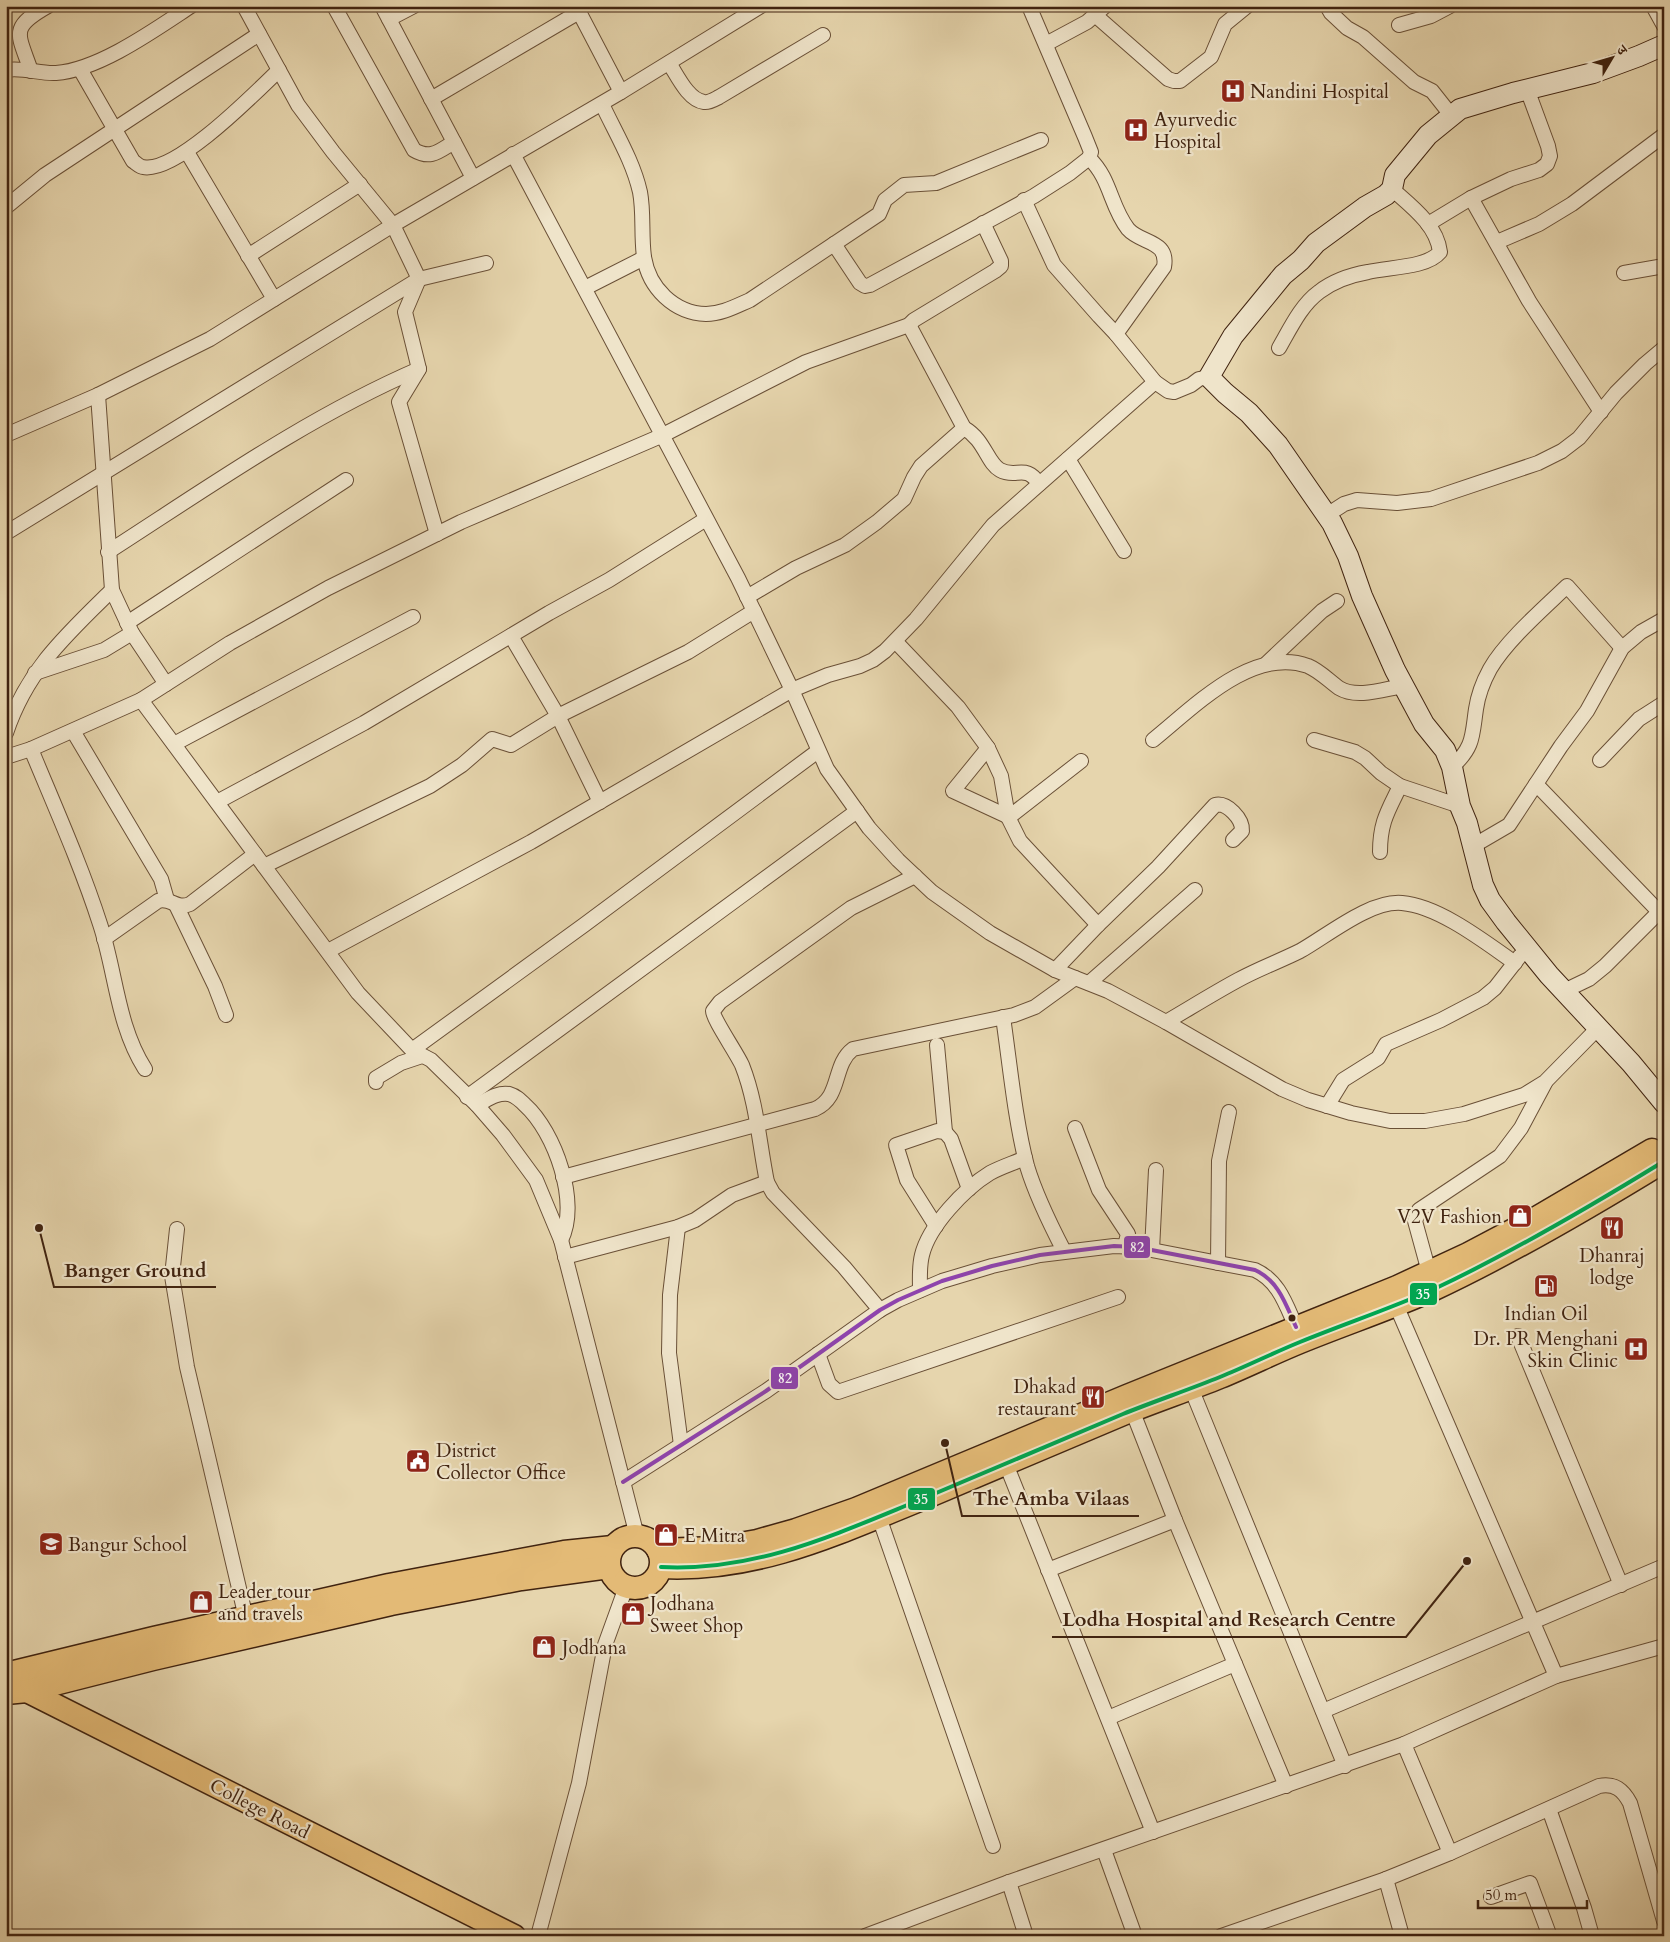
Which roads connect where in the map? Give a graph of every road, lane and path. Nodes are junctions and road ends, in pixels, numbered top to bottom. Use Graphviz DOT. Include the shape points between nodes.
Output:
graph roads {
  1 [pos="48,6"];
  2 [pos="191,6"];
  3 [pos="244,6"];
  4 [pos="334,6"];
  5 [pos="382,6"];
  6 [pos="414,6"];
  7 [pos="761,6"];
  8 [pos="1029,6"];
  9 [pos="1247,6"];
  10 [pos="1327,6"];
  11 [pos="1450,6"];
  12 [pos="1653,6"];
  13 [pos="578,9"];
  14 [pos="1100,11"];
  15 [pos="389,19"];
  16 [pos="1399,25"];
  17 [pos="1664,26"];
  18 [pos="259,34"];
  19 [pos="823,35"];
  20 [pos="1046,44"];
  21 [pos="1664,45"];
  22 [pos="669,63"];
  23 [pos="80,69"];
  24 [pos="6,70"];
  25 [pos="31,70"];
  26 [pos="279,70"];
  27 [pos="1527,89"];
  28 [pos="622,92"];
  29 [pos="431,99"];
  30 [pos="602,104"];
  31 [pos="1452,116"];
  32 [pos="114,130"];
  33 [pos="1664,135"];
  34 [pos="1041,140"];
  35 [pos="454,142"];
  36 [pos="187,152"];
  37 [pos="513,154"];
  38 [pos="1089,158"];
  39 [pos="473,178"];
  40 [pos="360,184"];
  41 [pos="1392,189"];
  42 [pos="1470,198"];
  43 [pos="1024,200"];
  44 [pos="6,208"];
  45 [pos="982,223"];
  46 [pos="1428,224"];
  47 [pos="394,225"];
  48 [pos="1497,242"];
  49 [pos="834,244"];
  50 [pos="248,256"];
  51 [pos="644,258"];
  52 [pos="486,263"];
  53 [pos="1664,266"];
  54 [pos="1624,273"];
  55 [pos="419,279"];
  56 [pos="585,288"];
  57 [pos="274,299"];
  58 [pos="909,326"];
  59 [pos="1116,334"];
  60 [pos="1279,348"];
  61 [pos="1664,348"];
  62 [pos="419,369"];
  63 [pos="1209,377"];
  64 [pos="1155,382"];
  65 [pos="98,395"];
  66 [pos="1601,412"];
  67 [pos="964,428"];
  68 [pos="6,435"];
  69 [pos="661,436"];
  70 [pos="1068,460"];
  71 [pos="104,474"];
  72 [pos="346,480"];
  73 [pos="1039,484"];
  74 [pos="1327,515"];
  75 [pos="706,519"];
  76 [pos="6,533"];
  77 [pos="437,534"];
  78 [pos="1124,550"];
  79 [pos="108,552"];
  80 [pos="112,590"];
  81 [pos="747,597"];
  82 [pos="1337,601"];
  83 [pos="754,611"];
  84 [pos="413,617"];
  85 [pos="1664,619"];
  86 [pos="130,628"];
  87 [pos="511,636"];
  88 [pos="896,642"];
  89 [pos="1622,648"];
  90 [pos="1267,663"];
  91 [pos="34,673"];
  92 [pos="166,684"];
  93 [pos="1403,686"];
  94 [pos="792,690"];
  95 [pos="141,700"];
  96 [pos="1664,703"];
  97 [pos="558,716"];
  98 [pos="73,730"];
  99 [pos="6,733"];
  100 [pos="1153,740"];
  101 [pos="1314,740"];
  102 [pos="174,744"];
  103 [pos="988,748"];
  104 [pos="32,749"];
  105 [pos="818,751"];
  106 [pos="6,757"];
  107 [pos="1600,760"];
  108 [pos="1081,761"];
  109 [pos="1452,767"];
  110 [pos="1536,784"];
  111 [pos="1400,786"];
  112 [pos="217,802"];
  113 [pos="600,802"];
  114 [pos="1460,806"];
  115 [pos="857,811"];
  116 [pos="1009,817"];
  117 [pos="1233,840"];
  118 [pos="1473,846"];
  119 [pos="1380,852"];
  120 [pos="255,854"];
  121 [pos="264,866"];
  122 [pos="915,876"];
  123 [pos="1195,890"];
  124 [pos="172,903"];
  125 [pos="1662,914"];
  126 [pos="1098,924"];
  127 [pos="104,939"];
  128 [pos="328,951"];
  129 [pos="1520,955"];
  130 [pos="1055,970"];
  131 [pos="1075,978"];
  132 [pos="1089,983"];
  133 [pos="1564,992"];
  134 [pos="226,1015"];
  135 [pos="1003,1017"];
  136 [pos="1166,1022"];
  137 [pos="1599,1027"];
  138 [pos="937,1044"];
  139 [pos="417,1053"];
  140 [pos="145,1069"];
  141 [pos="376,1082"];
  142 [pos="1546,1082"];
  143 [pos="472,1101"];
  144 [pos="1664,1104"];
  145 [pos="1327,1106"];
  146 [pos="1229,1112"];
  147 [pos="758,1125"];
  148 [pos="1075,1128"];
  149 [pos="945,1132"];
  150 [pos="1660,1154"];
  151 [pos="1025,1158"];
  152 [pos="1156,1170"];
  153 [pos="563,1177"];
  154 [pos="767,1182"];
  155 [pos="969,1189"];
  156 [pos="936,1226"];
  157 [pos="678,1227"];
  158 [pos="177,1229"];
  159 [pos="562,1240"];
  160 [pos="1125,1246"];
  161 [pos="1152,1250"];
  162 [pos="1064,1251"];
  163 [pos="566,1256"];
  164 [pos="1218,1263"];
  165 [pos="1429,1272"];
  166 [pos="920,1290"];
  167 [pos="1118,1297"];
  168 [pos="1396,1305"];
  169 [pos="880,1310"];
  170 [pos="1296,1327"];
  171 [pos="1518,1336"];
  172 [pos="818,1354"];
  173 [pos="1190,1388"];
  174 [pos="1132,1410"];
  175 [pos="682,1445"];
  176 [pos="1006,1464"];
  177 [pos="623,1482"];
  178 [pos="879,1517"];
  179 [pos="1175,1520"];
  180 [pos="637,1536"];
  181 [pos="611,1557"];
  182 [pos="660,1559"];
  183 [pos="1664,1566"];
  184 [pos="1048,1570"];
  185 [pos="1621,1585"];
  186 [pos="626,1587"];
  187 [pos="246,1618"];
  188 [pos="1534,1623"];
  189 [pos="1664,1646"];
  190 [pos="1235,1664"];
  191 [pos="6,1674"];
  192 [pos="1556,1676"];
  193 [pos="6,1678"];
  194 [pos="16,1692"];
  195 [pos="1323,1711"];
  196 [pos="1108,1718"];
  197 [pos="1404,1744"];
  198 [pos="1345,1766"];
  199 [pos="1286,1786"];
  200 [pos="1549,1809"];
  201 [pos="1153,1832"];
  202 [pos="994,1846"];
  203 [pos="1104,1850"];
  204 [pos="1450,1853"];
  205 [pos="1386,1879"];
  206 [pos="1008,1882"];
  207 [pos="1490,1897"];
  208 [pos="1664,1921"];
  209 [pos="514,1936"];
  210 [pos="538,1936"];
  211 [pos="865,1936"];
  212 [pos="1026,1936"];
  213 [pos="1135,1936"];
  214 [pos="1221,1936"];
  215 [pos="1402,1936"];
  216 [pos="1545,1936"];
  217 [pos="1592,1936"];
  1 -- 25 [label="street" via="29,17 18,34"];
  2 -- 23 [label="street" via="130,45"];
  3 -- 18 [label="street"];
  4 -- 35 [label="street" via="414,150 423,155 433,154"];
  5 -- 15 [label="street"];
  6 -- 15 [label="street"];
  7 -- 22 [label="street"];
  8 -- 20 [label="street"];
  9 -- 14 [label="street" via="1225,24 1211,57 1180,81 1168,79"];
  10 -- 31 [label="street" via="1347,28 1363,37 1414,82 1432,91"];
  11 -- 16 [label="street" via="1431,16"];
  12 -- 17 [label="street"];
  13 -- 28 [label="street"];
  13 -- 29 [label="street"];
  14 -- 20 [label="street" via="1087,22"];
  15 -- 29 [label="street"];
  18 -- 26 [label="street"];
  18 -- 32 [label="street"];
  19 -- 22 [label="street" via="706,102 689,92"];
  20 -- 38 [label="street" via="1091,152"];
  21 -- 27 [label="street" via="1594,73"];
  22 -- 28 [label="street"];
  23 -- 25 [label="street" via="56,73"];
  23 -- 32 [label="street"];
  24 -- 25 [label="street"];
  26 -- 36 [label="street" via="218,128"];
  26 -- 40 [label="street" via="298,105"];
  27 -- 31 [label="street" via="1460,109"];
  27 -- 42 [label="street" via="1548,146 1548,164"];
  28 -- 30 [label="street"];
  29 -- 35 [label="street"];
  30 -- 37 [label="street"];
  30 -- 51 [label="street" via="636,177"];
  31 -- 41 [label="street" via="1428,135 1395,175"];
  32 -- 36 [label="street" via="133,161 142,167 158,166"];
  32 -- 44 [label="street" via="45,175"];
  33 -- 48 [label="street" via="1572,204 1539,224"];
  34 -- 49 [label="street" via="936,183 904,185 885,200 878,214"];
  35 -- 39 [label="street"];
  36 -- 50 [label="street"];
  37 -- 39 [label="street"];
  37 -- 56 [label="street"];
  38 -- 43 [label="street" via="1060,180"];
  38 -- 59 [label="street" via="1099,168 1121,220 1131,232 1162,249 1166,257 1164,267"];
  39 -- 47 [label="street"];
  40 -- 47 [label="street"];
  40 -- 50 [label="street"];
  41 -- 46 [label="street"];
  41 -- 63 [label="street" via="1316,243 1283,275 1233,336"];
  42 -- 46 [label="street"];
  42 -- 48 [label="street"];
  43 -- 45 [label="street"];
  43 -- 59 [label="street" via="1054,265"];
  45 -- 49 [label="street" via="865,286"];
  45 -- 58 [label="street" via="1001,266"];
  46 -- 60 [label="street" via="1439,243 1440,252 1435,258 1340,279 1318,292 1304,307"];
  47 -- 55 [label="street"];
  47 -- 57 [label="street"];
  48 -- 66 [label="street" via="1529,301"];
  49 -- 51 [label="street" via="750,300 728,310 707,314 684,310 664,298"];
  50 -- 57 [label="street"];
  51 -- 56 [label="street"];
  52 -- 55 [label="street"];
  53 -- 54 [label="street"];
  55 -- 62 [label="street" via="405,312"];
  55 -- 71 [label="street"];
  56 -- 69 [label="street"];
  57 -- 65 [label="street" via="210,339"];
  58 -- 67 [label="street"];
  58 -- 69 [label="street" via="806,362"];
  59 -- 64 [label="street"];
  61 -- 66 [label="street" via="1644,364"];
  62 -- 77 [label="street" via="399,402"];
  62 -- 79 [label="street" via="319,418"];
  63 -- 64 [label="street" via="1174,392"];
  63 -- 74 [label="street" via="1278,445"];
  64 -- 70 [label="street"];
  65 -- 68 [label="street"];
  65 -- 71 [label="street"];
  66 -- 74 [label="street" via="1579,438 1538,463 1431,498 1396,503 1357,500"];
  67 -- 73 [label="street" via="979,440 999,470 1027,472"];
  67 -- 81 [label="street" via="921,466 904,499 877,522 845,544"];
  69 -- 75 [label="street"];
  69 -- 77 [label="street"];
  70 -- 73 [label="street"];
  70 -- 78 [label="street"];
  71 -- 76 [label="street"];
  71 -- 79 [label="street"];
  72 -- 86 [label="street"];
  73 -- 88 [label="street" via="987,531"];
  74 -- 93 [label="street" via="1348,556 1362,596"];
  75 -- 81 [label="street"];
  75 -- 87 [label="street"];
  77 -- 92 [label="street" via="328,588 230,643"];
  79 -- 80 [label="street"];
  80 -- 86 [label="street"];
  80 -- 91 [label="street" via="62,639"];
  81 -- 83 [label="street"];
  82 -- 90 [label="street"];
  83 -- 94 [label="street"];
  83 -- 97 [label="street" via="688,652"];
  84 -- 102 [label="street"];
  85 -- 89 [label="street"];
  86 -- 91 [label="street" via="104,650"];
  86 -- 92 [label="street"];
  87 -- 97 [label="street"];
  87 -- 112 [label="street" via="364,723"];
  88 -- 94 [label="street" via="873,660"];
  88 -- 103 [label="street" via="958,707"];
  89 -- 109 [label="street" via="1566,586 1525,626 1491,667 1476,707 1471,744"];
  89 -- 110 [label="street" via="1587,711"];
  90 -- 93 [label="street" via="1281,661 1307,666 1347,692"];
  90 -- 100 [label="street" via="1222,685"];
  91 -- 99 [label="street"];
  92 -- 95 [label="street"];
  93 -- 109 [label="street" via="1424,724 1445,750"];
  94 -- 105 [label="street"];
  94 -- 113 [label="street"];
  95 -- 98 [label="street"];
  95 -- 102 [label="street"];
  96 -- 107 [label="street" via="1639,719"];
  97 -- 113 [label="street"];
  97 -- 121 [label="street" via="511,746 492,739 462,765 430,786"];
  98 -- 104 [label="street"];
  98 -- 124 [label="street"];
  101 -- 111 [label="street" via="1355,752"];
  102 -- 112 [label="street"];
  103 -- 116 [label="street" via="1000,776"];
  103 -- 116 [label="street" via="953,791"];
  104 -- 106 [label="street"];
  104 -- 127 [label="street"];
  105 -- 115 [label="street"];
  105 -- 139 [label="street"];
  108 -- 116 [label="street"];
  109 -- 114 [label="street"];
  110 -- 118 [label="street" via="1509,825"];
  110 -- 125 [label="street"];
  111 -- 114 [label="street"];
  111 -- 119 [label="street" via="1380,832"];
  112 -- 120 [label="street"];
  113 -- 128 [label="street"];
  114 -- 118 [label="street"];
  115 -- 122 [label="street"];
  115 -- 143 [label="street"];
  116 -- 126 [label="street" via="1020,841"];
  117 -- 126 [label="street" via="1242,831 1240,822 1226,807 1215,806"];
  118 -- 129 [label="street" via="1483,885"];
  120 -- 121 [label="street"];
  120 -- 124 [label="street" via="200,898 184,906"];
  121 -- 128 [label="street"];
  122 -- 130 [label="street" via="990,933"];
  122 -- 147 [label="street" via="851,908 714,1007 712,1014 747,1078"];
  123 -- 132 [label="street"];
  124 -- 127 [label="street" via="158,901"];
  124 -- 134 [label="street" via="215,986"];
  125 -- 133 [label="street" via="1589,979"];
  126 -- 130 [label="street"];
  127 -- 140 [label="street" via="126,1033"];
  128 -- 139 [label="street" via="358,993"];
  129 -- 133 [label="street"];
  129 -- 136 [label="street" via="1432,912 1394,903 1352,919"];
  129 -- 145 [label="street" via="1483,998 1386,1044 1378,1058 1343,1080"];
  130 -- 131 [label="street"];
  131 -- 132 [label="street"];
  131 -- 135 [label="street" via="1035,1006"];
  132 -- 136 [label="street"];
  133 -- 137 [label="street"];
  135 -- 147 [label="street" via="853,1048 844,1058 825,1104"];
  135 -- 151 [label="street"];
  136 -- 145 [label="street" via="1282,1089"];
  137 -- 142 [label="street"];
  137 -- 144 [label="street"];
  138 -- 149 [label="street"];
  139 -- 141 [label="street" via="376,1078"];
  139 -- 143 [label="street" via="431,1060"];
  142 -- 145 [label="street" via="1513,1100 1425,1121 1390,1120"];
  142 -- 165 [label="street" via="1521,1128 1500,1156 1419,1210 1415,1221"];
  143 -- 153 [label="street" via="499,1094 517,1097 542,1124"];
  143 -- 159 [label="street" via="503,1135 536,1180"];
  146 -- 164 [label="street" via="1219,1161"];
  147 -- 153 [label="street"];
  147 -- 154 [label="street"];
  148 -- 160 [label="street" via="1099,1190 1128,1234"];
  149 -- 155 [label="street" via="951,1139"];
  149 -- 156 [label="street" via="937,1131 896,1144 907,1180"];
  150 -- 165 [label="main road"];
  150 -- 168 [label="main road" via="1580,1213 1485,1265"];
  151 -- 155 [label="street" via="992,1172"];
  151 -- 162 [label="street" via="1044,1212"];
  152 -- 161 [label="street"];
  153 -- 159 [label="street" via="568,1218"];
  154 -- 157 [label="street" via="732,1195 695,1220"];
  154 -- 169 [label="street" via="784,1206 844,1267"];
  155 -- 156 [label="street"];
  156 -- 166 [label="street" via="926,1241 919,1267"];
  157 -- 163 [label="street"];
  157 -- 175 [label="street" via="670,1295 669,1353"];
  158 -- 187 [label="street" via="172,1276 187,1367"];
  159 -- 163 [label="street"];
  160 -- 161 [label="street"];
  160 -- 162 [label="street"];
  161 -- 164 [label="street"];
  162 -- 166 [label="street" via="992,1266"];
  163 -- 177 [label="street"];
  164 -- 170 [label="street" via="1255,1270 1266,1276 1281,1294"];
  165 -- 170 [label="main road"];
  166 -- 169 [label="street"];
  167 -- 172 [label="street" via="838,1392 829,1384"];
  168 -- 173 [label="main road"];
  168 -- 188 [label="street"];
  169 -- 172 [label="street"];
  170 -- 182 [label="main road" via="864,1506 796,1530"];
  171 -- 185 [label="street"];
  172 -- 175 [label="street"];
  173 -- 174 [label="main road"];
  173 -- 195 [label="street"];
  174 -- 176 [label="main road"];
  174 -- 179 [label="street"];
  175 -- 177 [label="street"];
  176 -- 178 [label="main road"];
  176 -- 184 [label="street"];
  177 -- 180 [label="street"];
  178 -- 182 [label="main road" via="781,1554 688,1569"];
  178 -- 202 [label="street"];
  179 -- 184 [label="street"];
  179 -- 190 [label="street"];
  180 -- 181 [label="main road" via="620,1540"];
  180 -- 182 [label="main road" via="653,1543"];
  181 -- 186 [label="main road" via="612,1576"];
  181 -- 187 [label="main road" via="564,1552"];
  181 -- 194 [label="main road" via="521,1579 391,1604"];
  182 -- 186 [label="main road" via="658,1576 652,1583 634,1589"];
  183 -- 185 [label="street"];
  184 -- 196 [label="street"];
  185 -- 188 [label="street"];
  186 -- 210 [label="street" via="605,1645 579,1783"];
  187 -- 191 [label="main road"];
  188 -- 192 [label="street"];
  188 -- 195 [label="street"];
  189 -- 192 [label="street"];
  190 -- 196 [label="street"];
  190 -- 199 [label="street"];
  192 -- 197 [label="street"];
  193 -- 194 [label="main road, College Road"];
  194 -- 209 [label="main road, College Road"];
  195 -- 198 [label="street"];
  196 -- 201 [label="street"];
  197 -- 198 [label="street"];
  197 -- 204 [label="street"];
  198 -- 199 [label="street"];
  199 -- 201 [label="street"];
  200 -- 204 [label="street"];
  200 -- 208 [label="street" via="1599,1786 1614,1786 1625,1794"];
  200 -- 217 [label="street"];
  201 -- 203 [label="street"];
  203 -- 206 [label="street"];
  203 -- 213 [label="street"];
  204 -- 205 [label="street"];
  205 -- 214 [label="street"];
  205 -- 215 [label="street"];
  206 -- 211 [label="street"];
  206 -- 212 [label="street"];
  207 -- 216 [label="street" via="1530,1883 1549,1934"];
}
